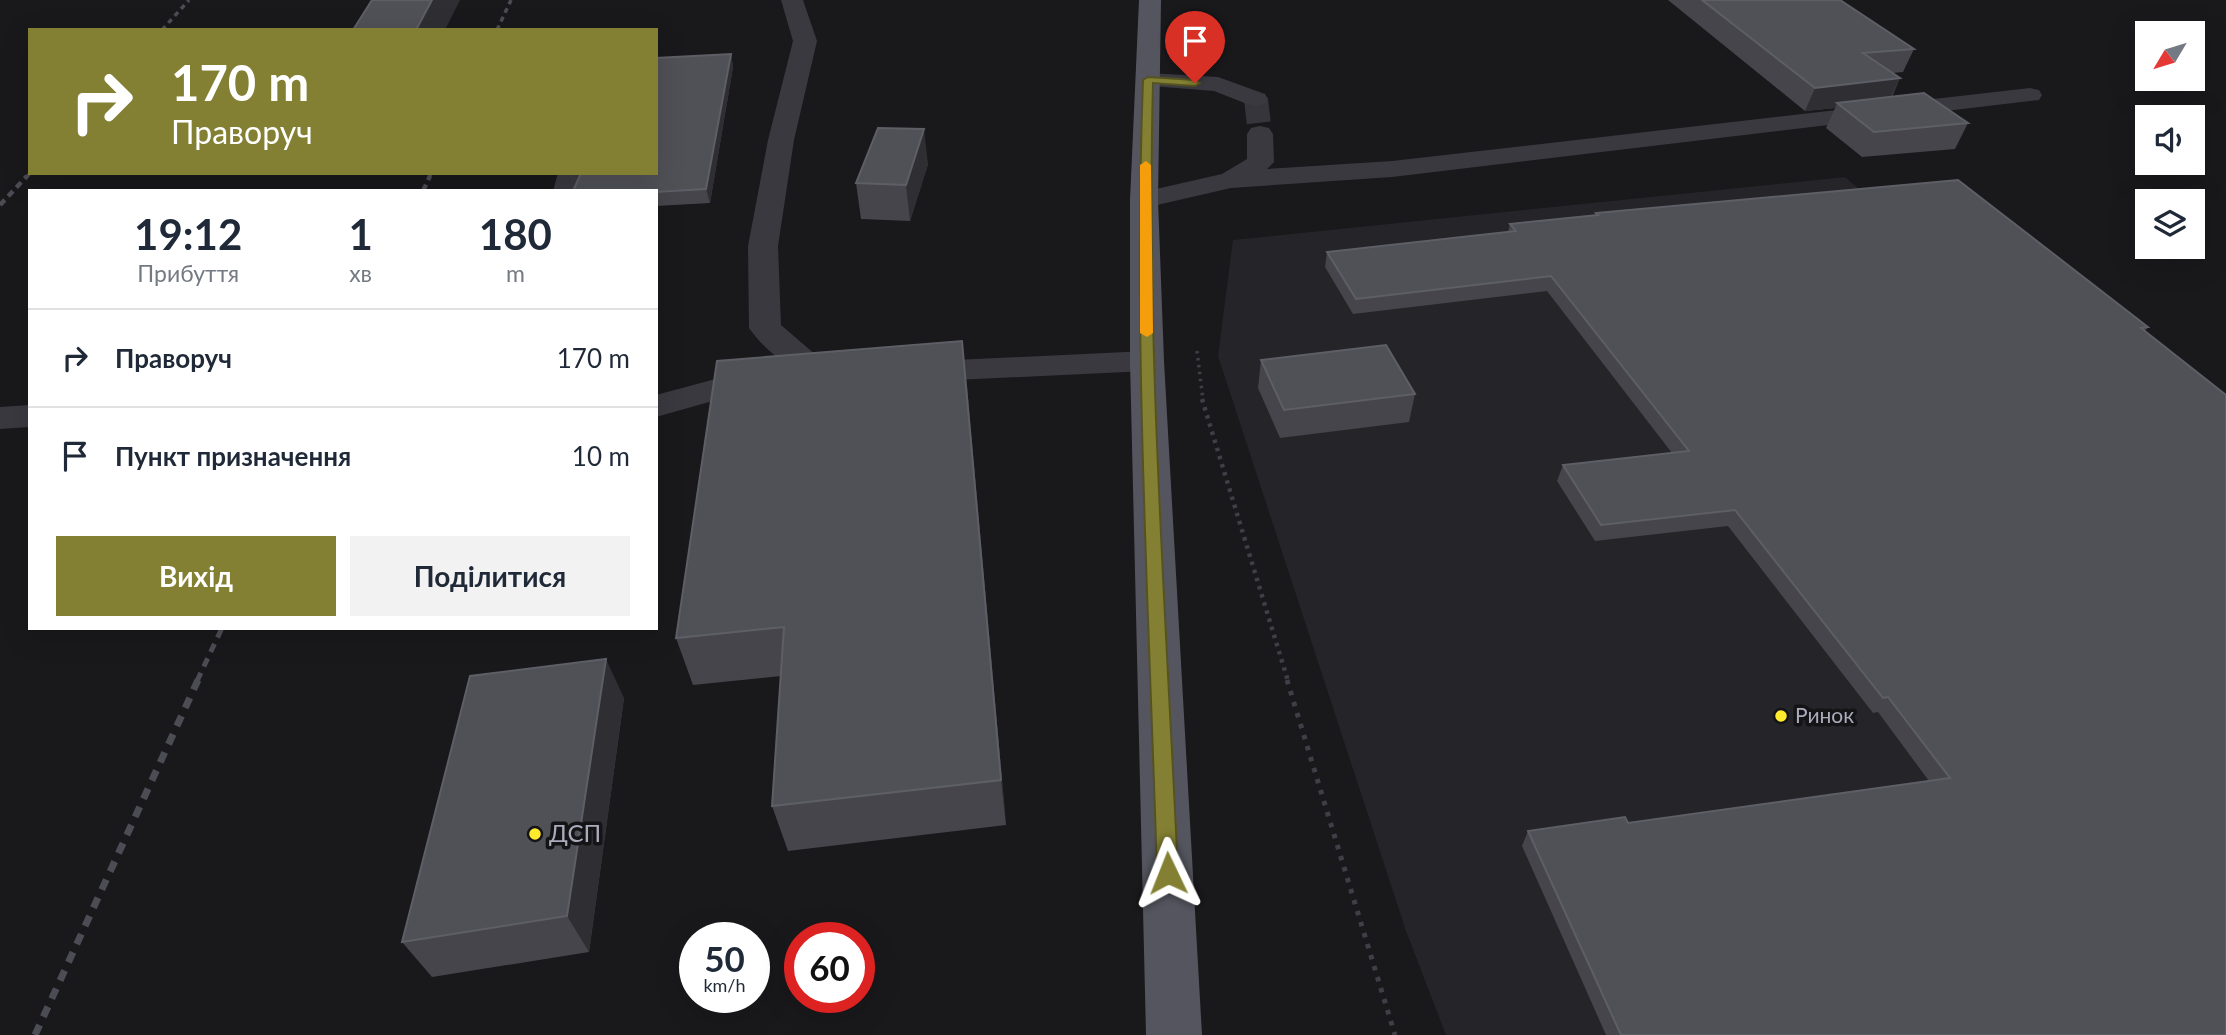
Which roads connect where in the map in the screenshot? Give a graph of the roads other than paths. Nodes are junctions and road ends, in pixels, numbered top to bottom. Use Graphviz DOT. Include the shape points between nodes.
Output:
graph roads {
  1 [pos="792,0"];
  2 [pos="1150,0"];
  3 [pos="1148,80"];
  4 [pos="2030,95"];
  5 [pos="1256,99"];
  6 [pos="1260,134"];
  7 [pos="1231,180"];
  8 [pos="1144,200"];
  9 [pos="1147,361"];
  10 [pos="806,364"];
  11 [pos="658,405"];
  12 [pos="28,416"];
  13 [pos="0,418"];
  14 [pos="1174,1035"];
  1 -- 10 [label="lane" via="805,41 781,140 763,246 765,328"];
  2 -- 3 [label="main road"];
  3 -- 5 [label="lane" via="1218,84"];
  3 -- 8 [label="main road"];
  4 -- 7 [label="lane" via="1392,169"];
  6 -- 7 [label="lane" via="1260,162"];
  7 -- 8 [label="lane"];
  8 -- 9 [label="main road"];
  9 -- 10 [label="lane" via="863,374"];
  9 -- 14 [label="main road"];
  10 -- 11 [label="lane"];
  12 -- 13 [label="lane"];
}
